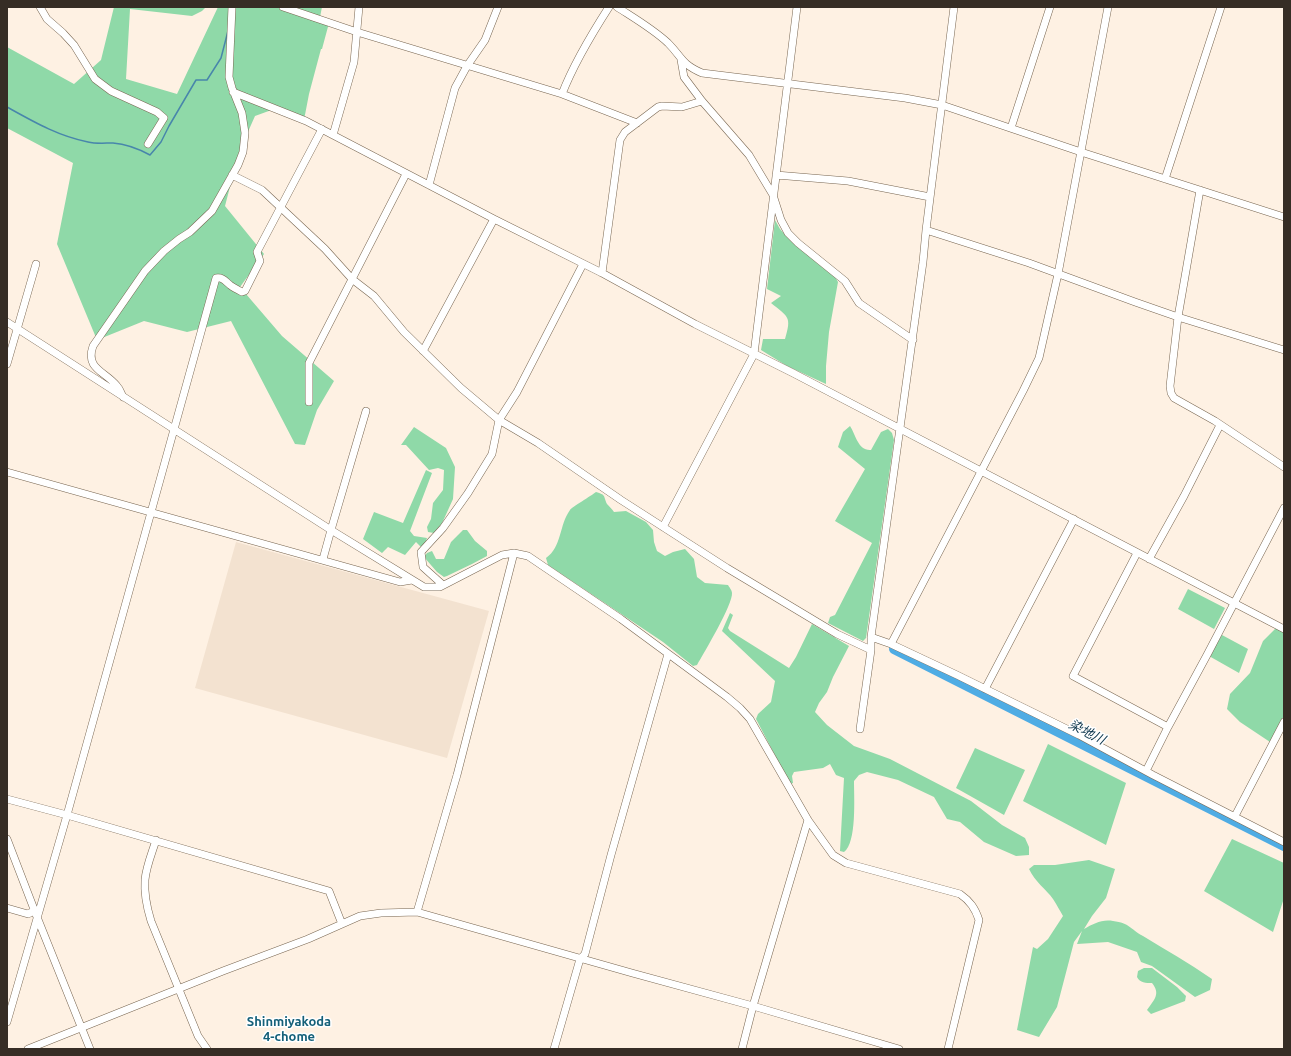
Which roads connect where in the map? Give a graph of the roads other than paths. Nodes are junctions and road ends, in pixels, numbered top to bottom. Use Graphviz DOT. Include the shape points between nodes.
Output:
graph roads {
  1 [pos="40,7"];
  2 [pos="232,7"];
  3 [pos="283,7"];
  4 [pos="359,7"];
  5 [pos="498,7"];
  6 [pos="609,7"];
  7 [pos="617,7"];
  8 [pos="797,7"];
  9 [pos="954,7"];
  10 [pos="1050,7"];
  11 [pos="1108,7"];
  12 [pos="1220,7"];
  13 [pos="357,32"];
  14 [pos="681,60"];
  15 [pos="467,66"];
  16 [pos="787,83"];
  17 [pos="234,92"];
  18 [pos="562,94"];
  19 [pos="702,101"];
  20 [pos="942,105"];
  21 [pos="637,123"];
  22 [pos="1011,128"];
  23 [pos="322,129"];
  24 [pos="333,135"];
  25 [pos="148,144"];
  26 [pos="1081,152"];
  27 [pos="406,174"];
  28 [pos="232,175"];
  29 [pos="776,175"];
  30 [pos="1165,179"];
  31 [pos="429,185"];
  32 [pos="1200,190"];
  33 [pos="773,195"];
  34 [pos="930,197"];
  35 [pos="280,208"];
  36 [pos="1284,217"];
  37 [pos="494,219"];
  38 [pos="926,230"];
  39 [pos="36,264"];
  40 [pos="583,264"];
  41 [pos="602,274"];
  42 [pos="1058,274"];
  43 [pos="352,279"];
  44 [pos="1178,317"];
  45 [pos="7,322"];
  46 [pos="17,329"];
  47 [pos="913,340"];
  48 [pos="1284,350"];
  49 [pos="423,351"];
  50 [pos="754,354"];
  51 [pos="7,364"];
  52 [pos="123,397"];
  53 [pos="309,402"];
  54 [pos="366,411"];
  55 [pos="499,420"];
  56 [pos="1220,425"];
  57 [pos="173,430"];
  58 [pos="900,430"];
  59 [pos="1284,467"];
  60 [pos="7,472"];
  61 [pos="981,472"];
  62 [pos="1284,508"];
  63 [pos="151,512"];
  64 [pos="1074,519"];
  65 [pos="663,527"];
  66 [pos="331,530"];
  67 [pos="514,553"];
  68 [pos="1137,553"];
  69 [pos="1149,559"];
  70 [pos="323,560"];
  71 [pos="412,580"];
  72 [pos="442,585"];
  73 [pos="1234,603"];
  74 [pos="1284,629"];
  75 [pos="871,637"];
  76 [pos="891,644"];
  77 [pos="871,650"];
  78 [pos="668,654"];
  79 [pos="986,689"];
  80 [pos="1284,722"];
  81 [pos="1168,727"];
  82 [pos="860,729"];
  83 [pos="1146,771"];
  84 [pos="7,799"];
  85 [pos="67,815"];
  86 [pos="1235,816"];
  87 [pos="808,820"];
  88 [pos="7,839"];
  89 [pos="156,840"];
  90 [pos="1284,842"];
  91 [pos="7,908"];
  92 [pos="417,912"];
  93 [pos="35,914"];
  94 [pos="342,924"];
  95 [pos="580,959"];
  96 [pos="178,989"];
  97 [pos="753,1006"];
  98 [pos="7,1022"];
  99 [pos="82,1027"];
  100 [pos="28,1049"];
  101 [pos="90,1049"];
  102 [pos="207,1049"];
  103 [pos="554,1049"];
  104 [pos="742,1049"];
  105 [pos="899,1049"];
  106 [pos="948,1049"];
  1 -- 25 [label="street" via="47,19 74,45 95,79 111,91 157,112 164,118"];
  2 -- 17 [label="street" via="229,74"];
  3 -- 13 [label="street"];
  4 -- 13 [label="street"];
  5 -- 15 [label="street" via="485,40"];
  6 -- 18 [label="street" via="592,31"];
  7 -- 14 [label="street" via="668,43"];
  8 -- 16 [label="street"];
  9 -- 20 [label="street"];
  10 -- 22 [label="street"];
  11 -- 26 [label="street"];
  12 -- 30 [label="street"];
  13 -- 15 [label="street"];
  13 -- 24 [label="street" via="354,62"];
  14 -- 16 [label="street" via="702,73"];
  14 -- 19 [label="street" via="684,77"];
  15 -- 18 [label="street"];
  15 -- 31 [label="street" via="455,88"];
  16 -- 20 [label="street"];
  16 -- 29 [label="street"];
  17 -- 23 [label="street"];
  17 -- 28 [label="street" via="243,120 244,140 241,158"];
  18 -- 21 [label="street"];
  19 -- 21 [label="street" via="682,107 658,107"];
  19 -- 33 [label="street" via="750,155"];
  20 -- 22 [label="street"];
  20 -- 34 [label="street"];
  21 -- 41 [label="street" via="625,132 620,140"];
  22 -- 26 [label="street"];
  23 -- 24 [label="street"];
  23 -- 35 [label="street"];
  24 -- 27 [label="street"];
  26 -- 30 [label="street"];
  26 -- 42 [label="street"];
  27 -- 31 [label="street"];
  27 -- 43 [label="street"];
  28 -- 35 [label="street" via="262,190"];
  28 -- 52 [label="street" via="212,211 190,232 164,251 145,271 93,346 93,364 117,385"];
  29 -- 33 [label="street"];
  29 -- 34 [label="street" via="848,181"];
  30 -- 32 [label="street"];
  31 -- 37 [label="street"];
  32 -- 36 [label="street"];
  32 -- 44 [label="street"];
  33 -- 47 [label="street" via="780,220 798,243 845,281 859,303"];
  33 -- 50 [label="street"];
  34 -- 38 [label="street"];
  35 -- 43 [label="street" via="325,248"];
  35 -- 57 [label="street" via="257,252 260,261 245,290 242,292 224,279 216,278"];
  37 -- 40 [label="street"];
  37 -- 49 [label="street"];
  38 -- 42 [label="street"];
  38 -- 47 [label="street"];
  39 -- 46 [label="street"];
  40 -- 41 [label="street"];
  40 -- 55 [label="street" via="517,392"];
  41 -- 50 [label="street"];
  42 -- 44 [label="street"];
  42 -- 61 [label="street" via="1039,358"];
  43 -- 49 [label="street" via="374,296"];
  43 -- 53 [label="street" via="310,363"];
  44 -- 48 [label="street"];
  44 -- 56 [label="street" via="1170,393 1174,398"];
  45 -- 46 [label="street"];
  46 -- 51 [label="street"];
  46 -- 52 [label="street"];
  47 -- 58 [label="street"];
  49 -- 55 [label="street"];
  50 -- 58 [label="street"];
  50 -- 65 [label="street"];
  52 -- 57 [label="street"];
  54 -- 66 [label="street"];
  55 -- 65 [label="street" via="538,443"];
  55 -- 72 [label="street" via="492,454 443,528 421,552 423,567"];
  56 -- 59 [label="street"];
  56 -- 69 [label="street"];
  57 -- 63 [label="street"];
  57 -- 66 [label="street"];
  58 -- 61 [label="street"];
  58 -- 75 [label="street"];
  60 -- 63 [label="street"];
  61 -- 64 [label="street"];
  61 -- 76 [label="street"];
  62 -- 73 [label="street"];
  63 -- 70 [label="street"];
  63 -- 85 [label="street"];
  64 -- 68 [label="street"];
  64 -- 79 [label="street"];
  65 -- 77 [label="street" via="837,634"];
  66 -- 70 [label="street"];
  66 -- 71 [label="street"];
  67 -- 72 [label="street" via="502,555"];
  67 -- 78 [label="street" via="528,556"];
  67 -- 92 [label="street"];
  68 -- 69 [label="street"];
  68 -- 81 [label="street" via="1073,676"];
  69 -- 73 [label="street"];
  70 -- 71 [label="street" via="400,582"];
  71 -- 72 [label="street" via="424,587"];
  73 -- 74 [label="street"];
  73 -- 81 [label="street"];
  75 -- 76 [label="street"];
  75 -- 77 [label="street"];
  76 -- 79 [label="street"];
  77 -- 82 [label="street"];
  78 -- 87 [label="street" via="740,708 750,719"];
  78 -- 95 [label="street" via="585,954"];
  79 -- 83 [label="street" via="1079,734"];
  80 -- 86 [label="street"];
  81 -- 83 [label="street"];
  83 -- 86 [label="street"];
  84 -- 85 [label="street"];
  85 -- 89 [label="street"];
  85 -- 93 [label="street"];
  86 -- 90 [label="street"];
  87 -- 97 [label="street"];
  87 -- 106 [label="street" via="833,855 840,860 960,894 972,904 979,920"];
  88 -- 93 [label="street"];
  89 -- 94 [label="street" via="329,891"];
  89 -- 96 [label="street" via="145,879 145,893 151,921"];
  91 -- 93 [label="street"];
  92 -- 94 [label="street" via="360,916"];
  92 -- 95 [label="street"];
  93 -- 98 [label="street"];
  93 -- 99 [label="street"];
  94 -- 96 [label="street"];
  95 -- 97 [label="street"];
  95 -- 103 [label="street"];
  96 -- 99 [label="street"];
  96 -- 102 [label="street" via="198,1036"];
  97 -- 104 [label="street"];
  97 -- 105 [label="street"];
  99 -- 100 [label="street"];
  99 -- 101 [label="street"];
}
